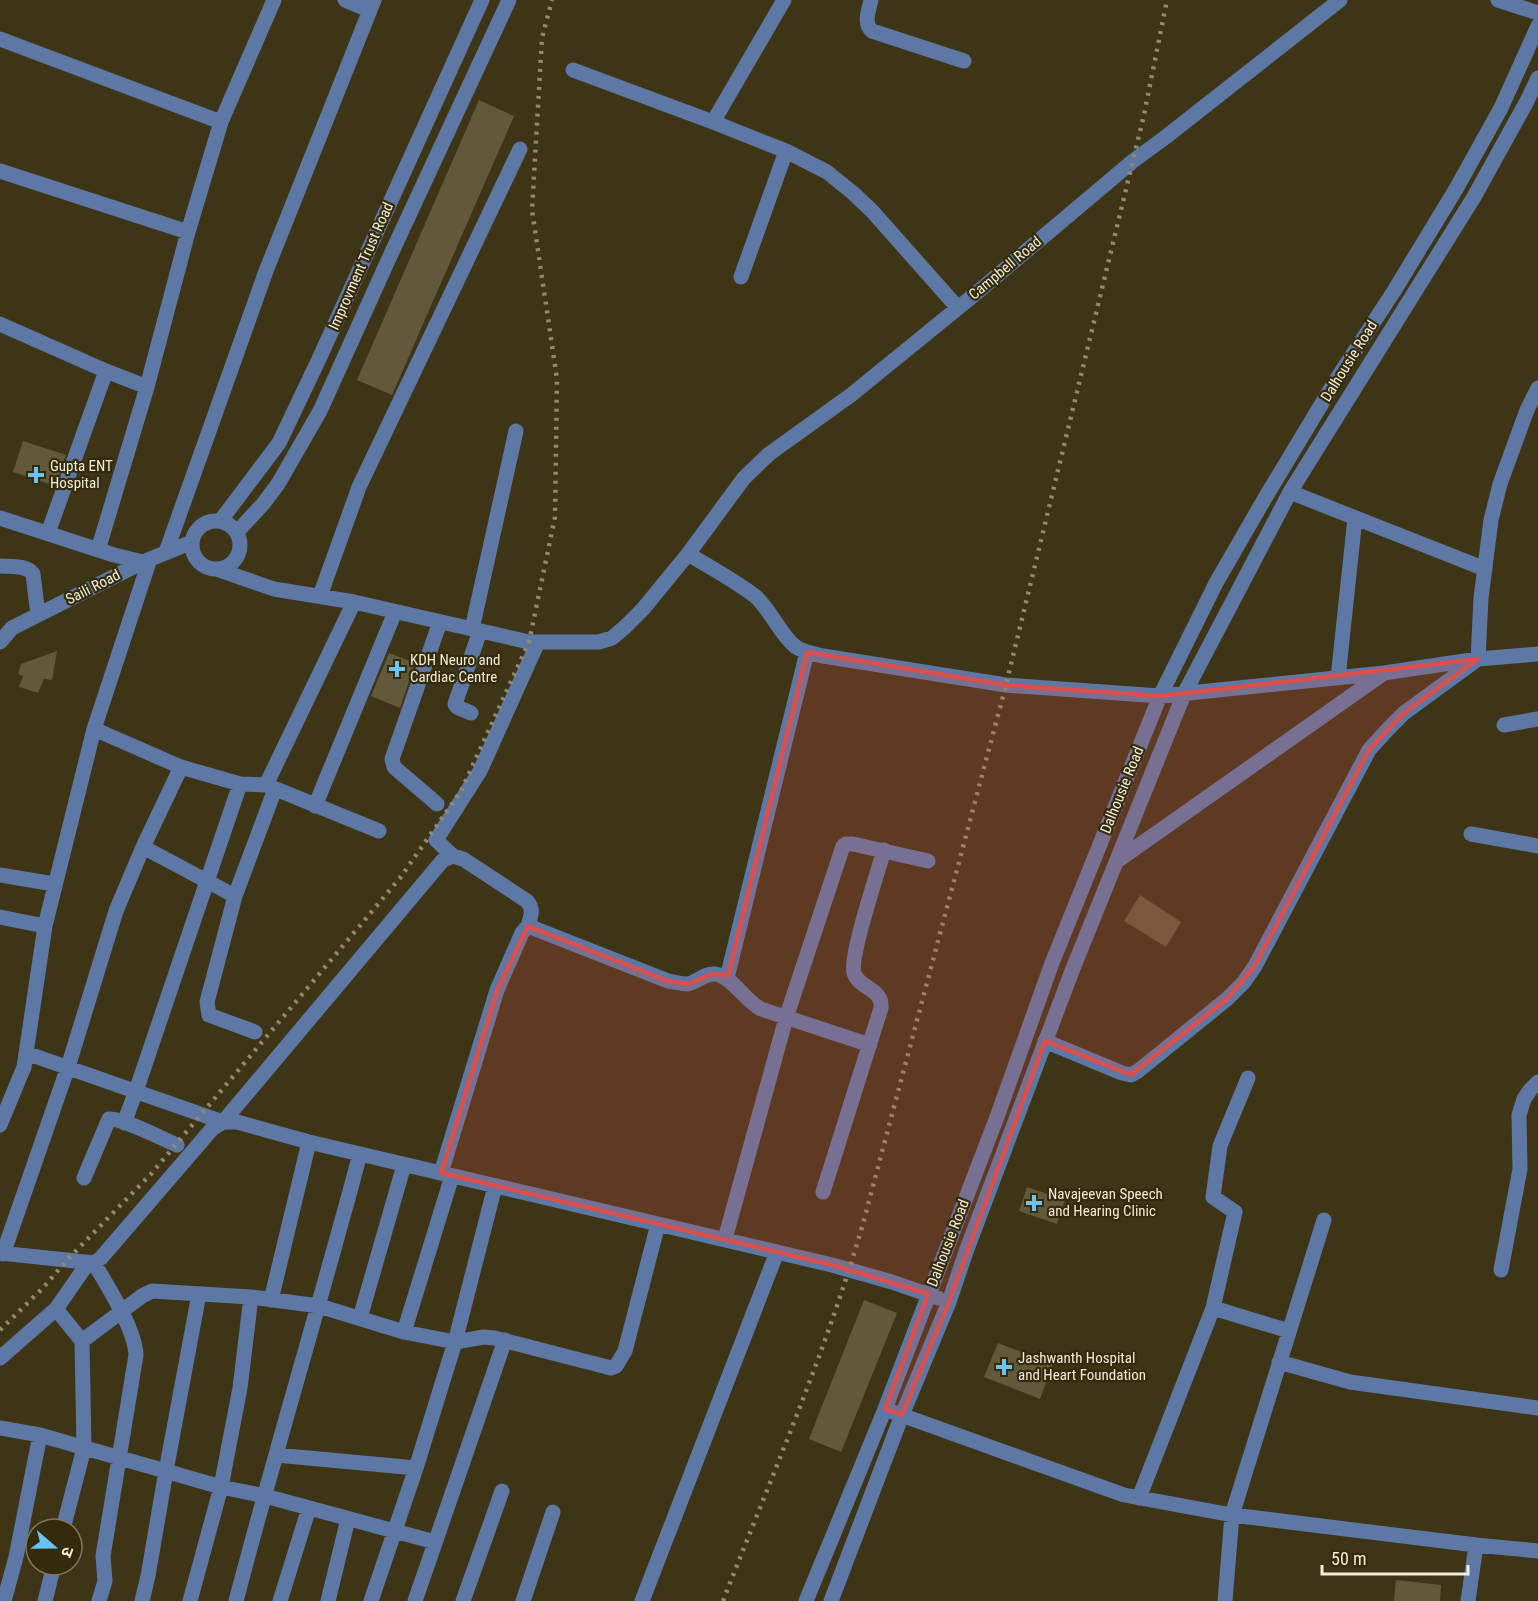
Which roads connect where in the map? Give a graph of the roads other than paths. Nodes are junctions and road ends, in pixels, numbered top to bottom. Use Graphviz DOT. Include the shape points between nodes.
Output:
graph roads {
  1 [pos="274,0"];
  2 [pos="345,0"];
  3 [pos="482,0"];
  4 [pos="509,0"];
  5 [pos="784,0"];
  6 [pos="871,0"];
  7 [pos="1340,0"];
  8 [pos="1498,0"];
  9 [pos="371,5"];
  10 [pos="1538,13"];
  11 [pos="1538,26"];
  12 [pos="0,39"];
  13 [pos="964,61"];
  14 [pos="573,70"];
  15 [pos="1538,78"];
  16 [pos="221,122"];
  17 [pos="713,122"];
  18 [pos="520,149"];
  19 [pos="786,151"];
  20 [pos="0,171"];
  21 [pos="188,232"];
  22 [pos="370,245"];
  23 [pos="391,254"];
  24 [pos="741,278"];
  25 [pos="1389,298"];
  26 [pos="958,308"];
  27 [pos="1406,309"];
  28 [pos="0,324"];
  29 [pos="106,371"];
  30 [pos="147,387"];
  31 [pos="1538,388"];
  32 [pos="516,431"];
  33 [pos="1290,492"];
  34 [pos="0,518"];
  35 [pos="1355,518"];
  36 [pos="221,520"];
  37 [pos="237,532"];
  38 [pos="48,534"];
  39 [pos="192,542"];
  40 [pos="98,550"];
  41 [pos="166,552"];
  42 [pos="688,554"];
  43 [pos="146,561"];
  44 [pos="0,566"];
  45 [pos="216,569"];
  46 [pos="1485,569"];
  47 [pos="320,596"];
  48 [pos="354,602"];
  49 [pos="395,612"];
  50 [pos="38,615"];
  51 [pos="440,622"];
  52 [pos="6,628"];
  53 [pos="476,630"];
  54 [pos="0,642"];
  55 [pos="538,642"];
  56 [pos="807,652"];
  57 [pos="1538,654"];
  58 [pos="1478,659"];
  59 [pos="1384,673"];
  60 [pos="1338,678"];
  61 [pos="1184,694"];
  62 [pos="1160,696"];
  63 [pos="471,713"];
  64 [pos="1538,718"];
  65 [pos="1504,725"];
  66 [pos="94,729"];
  67 [pos="181,767"];
  68 [pos="240,784"];
  69 [pos="270,787"];
  70 [pos="437,804"];
  71 [pos="315,806"];
  72 [pos="379,831"];
  73 [pos="1471,834"];
  74 [pos="1538,846"];
  75 [pos="143,847"];
  76 [pos="884,850"];
  77 [pos="453,856"];
  78 [pos="928,861"];
  79 [pos="1116,862"];
  80 [pos="0,875"];
  81 [pos="206,880"];
  82 [pos="54,884"];
  83 [pos="1083,886"];
  84 [pos="236,896"];
  85 [pos="0,917"];
  86 [pos="45,926"];
  87 [pos="528,926"];
  88 [pos="727,978"];
  89 [pos="786,1018"];
  90 [pos="255,1032"];
  91 [pos="1045,1041"];
  92 [pos="870,1044"];
  93 [pos="26,1053"];
  94 [pos="68,1067"];
  95 [pos="1248,1078"];
  96 [pos="1538,1082"];
  97 [pos="136,1091"];
  98 [pos="124,1122"];
  99 [pos="223,1122"];
  100 [pos="0,1125"];
  101 [pos="309,1142"];
  102 [pos="177,1145"];
  103 [pos="360,1154"];
  104 [pos="404,1165"];
  105 [pos="447,1175"];
  106 [pos="84,1178"];
  107 [pos="495,1185"];
  108 [pos="823,1192"];
  109 [pos="1324,1220"];
  110 [pos="658,1224"];
  111 [pos="725,1239"];
  112 [pos="777,1252"];
  113 [pos="4,1257"];
  114 [pos="92,1263"];
  115 [pos="1501,1270"];
  116 [pos="199,1294"];
  117 [pos="928,1294"];
  118 [pos="251,1297"];
  119 [pos="271,1300"];
  120 [pos="949,1302"];
  121 [pos="319,1306"];
  122 [pos="1213,1308"];
  123 [pos="56,1309"];
  124 [pos="121,1311"];
  125 [pos="360,1318"];
  126 [pos="1289,1331"];
  127 [pos="404,1332"];
  128 [pos="505,1340"];
  129 [pos="82,1341"];
  130 [pos="455,1342"];
  131 [pos="0,1358"];
  132 [pos="1279,1362"];
  133 [pos="1538,1408"];
  134 [pos="885,1409"];
  135 [pos="902,1414"];
  136 [pos="0,1428"];
  137 [pos="40,1435"];
  138 [pos="84,1448"];
  139 [pos="276,1455"];
  140 [pos="119,1458"];
  141 [pos="416,1468"];
  142 [pos="166,1472"];
  143 [pos="221,1487"];
  144 [pos="502,1491"];
  145 [pos="265,1496"];
  146 [pos="1139,1498"];
  147 [pos="309,1508"];
  148 [pos="554,1512"];
  149 [pos="1232,1515"];
  150 [pos="66,1517"];
  151 [pos="348,1519"];
  152 [pos="395,1532"];
  153 [pos="435,1542"];
  154 [pos="1476,1545"];
  155 [pos="1538,1551"];
  156 [pos="51,1577"];
  157 [pos="4,1601"];
  158 [pos="45,1601"];
  159 [pos="99,1601"];
  160 [pos="142,1601"];
  161 [pos="190,1601"];
  162 [pos="236,1601"];
  163 [pos="280,1601"];
  164 [pos="327,1601"];
  165 [pos="371,1601"];
  166 [pos="415,1601"];
  167 [pos="464,1601"];
  168 [pos="523,1601"];
  169 [pos="642,1601"];
  170 [pos="806,1601"];
  171 [pos="831,1601"];
  172 [pos="1225,1601"];
  173 [pos="1468,1601"];
  1 -- 16 [label="street"];
  2 -- 9 [label="street"];
  3 -- 22 [label="street, Improvment Trust Road"];
  4 -- 23 [label="street"];
  5 -- 17 [label="street"];
  6 -- 13 [label="street" via="866,23 872,31"];
  7 -- 26 [label="street, Campbell Road" via="1133,161"];
  8 -- 10 [label="street"];
  9 -- 41 [label="street" via="266,271"];
  11 -- 25 [label="street, Dalhousie Road" via="1496,118"];
  12 -- 16 [label="street"];
  14 -- 17 [label="street"];
  15 -- 27 [label="street, Dalhousie Road" via="1474,197"];
  16 -- 21 [label="street"];
  17 -- 19 [label="street"];
  18 -- 47 [label="street" via="359,487"];
  19 -- 24 [label="street"];
  19 -- 26 [label="street" via="827,172 853,193"];
  20 -- 21 [label="street"];
  21 -- 30 [label="street"];
  22 -- 23 [label="street"];
  22 -- 36 [label="street, Improvment Trust Road" via="279,443"];
  23 -- 37 [label="street" via="320,411 278,484"];
  25 -- 27 [label="street"];
  25 -- 62 [label="street, Dalhousie Road" via="1259,508 1216,583"];
  26 -- 42 [label="street, Campbell Road" via="769,454 744,478"];
  27 -- 33 [label="street, Dalhousie Road"];
  28 -- 29 [label="street"];
  29 -- 30 [label="street"];
  29 -- 38 [label="street"];
  30 -- 40 [label="street"];
  31 -- 46 [label="street" via="1500,484"];
  32 -- 53 [label="street"];
  33 -- 35 [label="street"];
  33 -- 61 [label="street, Dalhousie Road"];
  34 -- 38 [label="street"];
  35 -- 46 [label="street"];
  35 -- 60 [label="street"];
  36 -- 37 [label="street"];
  36 -- 39 [label="street" via="211,521 195,532"];
  37 -- 45 [label="street" via="239,552 234,561"];
  38 -- 40 [label="street"];
  39 -- 41 [label="street, Saili Road"];
  39 -- 45 [label="street" via="198,560"];
  40 -- 43 [label="street"];
  41 -- 43 [label="street, Saili Road"];
  42 -- 55 [label="street, Campbell Road" via="643,609 612,638 599,642"];
  42 -- 56 [label="street" via="756,597 787,638"];
  43 -- 50 [label="street, Saili Road"];
  43 -- 66 [label="street"];
  44 -- 50 [label="street" via="31,571"];
  45 -- 47 [label="street, Campbell Road" via="274,589"];
  46 -- 58 [label="street"];
  47 -- 48 [label="street, Campbell Road"];
  48 -- 49 [label="street, Campbell Road"];
  48 -- 69 [label="street"];
  49 -- 51 [label="street, Campbell Road"];
  49 -- 71 [label="street"];
  50 -- 52 [label="street, Saili Road"];
  51 -- 53 [label="street, Campbell Road"];
  51 -- 70 [label="street" via="392,759 394,767"];
  52 -- 54 [label="street, Saili Road"];
  53 -- 55 [label="street, Campbell Road"];
  53 -- 63 [label="street" via="454,704"];
  55 -- 77 [label="street" via="480,771 436,840"];
  56 -- 62 [label="street" via="1006,685"];
  56 -- 88 [label="street"];
  57 -- 58 [label="street"];
  58 -- 59 [label="street"];
  58 -- 91 [label="street" via="1404,713 1369,750 1255,966 1227,999 1131,1075"];
  59 -- 60 [label="street"];
  59 -- 79 [label="street"];
  60 -- 61 [label="street"];
  61 -- 62 [label="street"];
  61 -- 79 [label="street, Dalhousie Road"];
  62 -- 83 [label="street, Dalhousie Road"];
  64 -- 65 [label="street"];
  66 -- 67 [label="street"];
  66 -- 82 [label="street"];
  67 -- 68 [label="street"];
  67 -- 75 [label="street"];
  68 -- 69 [label="street"];
  68 -- 81 [label="street"];
  69 -- 71 [label="street"];
  69 -- 84 [label="street"];
  71 -- 72 [label="street"];
  73 -- 74 [label="street"];
  75 -- 81 [label="street"];
  75 -- 94 [label="street" via="116,911"];
  76 -- 78 [label="street"];
  76 -- 89 [label="street" via="843,846"];
  76 -- 92 [label="street" via="853,961 857,979 882,1001"];
  77 -- 87 [label="street" via="527,901 532,912"];
  77 -- 99 [label="street" via="443,860"];
  79 -- 83 [label="street"];
  79 -- 91 [label="street, Dalhousie Road"];
  80 -- 82 [label="street"];
  81 -- 84 [label="street"];
  81 -- 97 [label="street"];
  82 -- 86 [label="street"];
  83 -- 117 [label="street, Dalhousie Road"];
  84 -- 90 [label="street" via="207,1009 209,1015"];
  85 -- 86 [label="street"];
  86 -- 93 [label="street"];
  87 -- 88 [label="street" via="668,981 688,984 711,974"];
  87 -- 105 [label="street" via="497,990"];
  88 -- 89 [label="street" via="753,1005"];
  89 -- 92 [label="street"];
  89 -- 111 [label="street"];
  91 -- 120 [label="street, Dalhousie Road"];
  92 -- 108 [label="street"];
  93 -- 94 [label="street"];
  93 -- 100 [label="street"];
  94 -- 97 [label="street"];
  94 -- 113 [label="street"];
  95 -- 122 [label="street" via="1220,1146 1213,1197 1235,1212"];
  96 -- 115 [label="street" via="1524,1099 1519,1115 1520,1169"];
  97 -- 98 [label="street"];
  97 -- 99 [label="street"];
  98 -- 102 [label="street"];
  98 -- 106 [label="street" via="109,1119"];
  99 -- 101 [label="street" via="237,1122"];
  99 -- 114 [label="street" via="212,1129 101,1258"];
  101 -- 103 [label="street"];
  101 -- 119 [label="street"];
  103 -- 104 [label="street"];
  103 -- 121 [label="street"];
  104 -- 105 [label="street"];
  104 -- 125 [label="street"];
  105 -- 107 [label="street"];
  105 -- 127 [label="street"];
  107 -- 110 [label="street"];
  107 -- 130 [label="street"];
  109 -- 126 [label="street"];
  110 -- 111 [label="street"];
  110 -- 128 [label="street" via="625,1351 616,1366 611,1368"];
  111 -- 112 [label="street"];
  112 -- 117 [label="street"];
  112 -- 169 [label="street"];
  113 -- 114 [label="street"];
  114 -- 123 [label="street"];
  114 -- 124 [label="street"];
  116 -- 118 [label="street"];
  116 -- 124 [label="street" via="152,1291"];
  116 -- 142 [label="street"];
  117 -- 120 [label="street"];
  117 -- 134 [label="street, Dalhousie Road"];
  118 -- 119 [label="street"];
  118 -- 143 [label="street" via="240,1388"];
  119 -- 121 [label="street"];
  120 -- 135 [label="street, Dalhousie Road"];
  121 -- 125 [label="street"];
  121 -- 139 [label="street"];
  122 -- 126 [label="street"];
  122 -- 146 [label="street"];
  123 -- 129 [label="street"];
  123 -- 131 [label="street"];
  124 -- 129 [label="street"];
  124 -- 140 [label="street" via="136,1355"];
  125 -- 127 [label="street"];
  126 -- 132 [label="street"];
  127 -- 130 [label="street"];
  128 -- 130 [label="street"];
  128 -- 153 [label="street"];
  129 -- 138 [label="street"];
  130 -- 141 [label="street"];
  132 -- 133 [label="street" via="1350,1382"];
  132 -- 149 [label="street"];
  134 -- 135 [label="street"];
  134 -- 170 [label="street, Dalhousie Road"];
  135 -- 146 [label="street"];
  135 -- 171 [label="street, Dalhousie Road"];
  136 -- 137 [label="street"];
  137 -- 138 [label="street"];
  137 -- 157 [label="street"];
  138 -- 140 [label="street"];
  138 -- 150 [label="street"];
  139 -- 141 [label="street"];
  139 -- 145 [label="street"];
  140 -- 142 [label="street"];
  140 -- 159 [label="street" via="104,1556 105,1581"];
  141 -- 152 [label="street"];
  142 -- 143 [label="street"];
  142 -- 160 [label="street"];
  143 -- 145 [label="street"];
  143 -- 161 [label="street"];
  144 -- 167 [label="street"];
  145 -- 147 [label="street"];
  145 -- 162 [label="street"];
  146 -- 149 [label="street"];
  147 -- 151 [label="street"];
  147 -- 163 [label="street"];
  148 -- 168 [label="street"];
  149 -- 154 [label="street"];
  149 -- 172 [label="street"];
  151 -- 152 [label="street"];
  151 -- 164 [label="street"];
  152 -- 153 [label="street"];
  152 -- 165 [label="street"];
  153 -- 166 [label="street"];
  154 -- 155 [label="street"];
  154 -- 173 [label="street"];
  156 -- 158 [label="street"];
}
